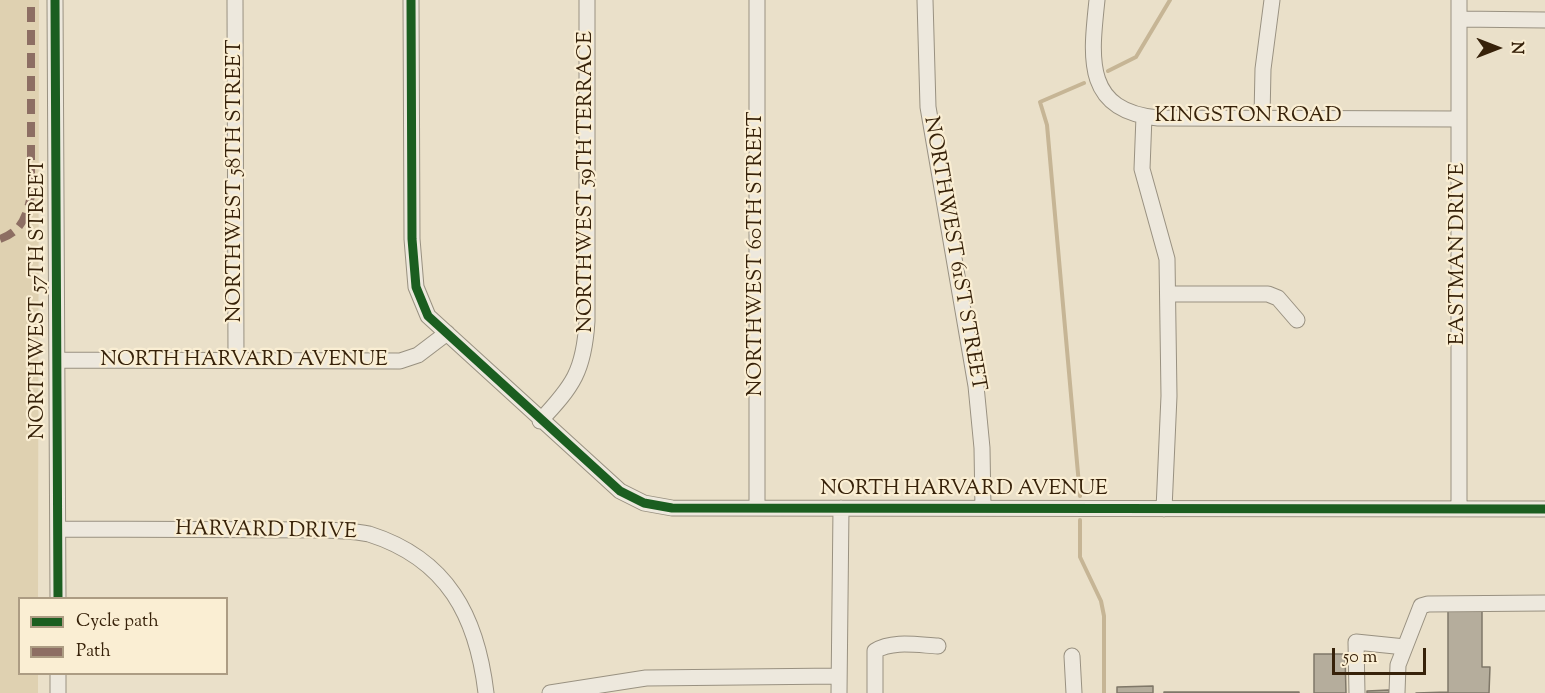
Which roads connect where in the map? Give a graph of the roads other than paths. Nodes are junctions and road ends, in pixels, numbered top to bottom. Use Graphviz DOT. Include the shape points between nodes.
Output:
graph roads {
  1 [pos="55,0"];
  2 [pos="235,0"];
  3 [pos="411,0"];
  4 [pos="587,0"];
  5 [pos="757,0"];
  6 [pos="925,0"];
  7 [pos="1097,0"];
  8 [pos="1272,0"];
  9 [pos="1459,0"];
  10 [pos="1459,19"];
  11 [pos="1545,20"];
  12 [pos="1144,116"];
  13 [pos="1262,117"];
  14 [pos="1459,119"];
  15 [pos="1169,294"];
  16 [pos="1297,320"];
  17 [pos="447,333"];
  18 [pos="57,360"];
  19 [pos="236,361"];
  20 [pos="540,421"];
  21 [pos="757,508"];
  22 [pos="841,508"];
  23 [pos="983,508"];
  24 [pos="1164,508"];
  25 [pos="1459,508"];
  26 [pos="1545,509"];
  27 [pos="58,529"];
  28 [pos="58,597"];
  29 [pos="1545,603"];
  30 [pos="938,646"];
  31 [pos="1405,647"];
  32 [pos="1072,656"];
  33 [pos="58,675"];
  34 [pos="839,676"];
  35 [pos="58,693"];
  36 [pos="486,693"];
  37 [pos="550,693"];
  38 [pos="839,693"];
  39 [pos="875,693"];
  40 [pos="1074,693"];
  41 [pos="1357,693"];
  42 [pos="1397,693"];
  1 -- 18 [label="street, NORTHWEST 57TH STREET"];
  2 -- 19 [label="street, NORTHWEST 58TH STREET"];
  3 -- 17 [label="street" via="412,239 416,287 428,316"];
  4 -- 20 [label="street, NORTHWEST 59TH TERRACE" via="585,353 570,389"];
  5 -- 21 [label="street, NORTHWEST 60TH STREET"];
  6 -- 23 [label="street, NORTHWEST 61ST STREET" via="928,107 976,386"];
  7 -- 12 [label="street, KINGSTON ROAD" via="1092,61 1098,82 1104,93 1122,108"];
  8 -- 13 [label="street"];
  9 -- 10 [label="street, EASTMAN DRIVE"];
  10 -- 11 [label="street"];
  10 -- 14 [label="street, EASTMAN DRIVE"];
  12 -- 13 [label="street, KINGSTON ROAD"];
  12 -- 15 [label="street" via="1142,169 1165,241"];
  13 -- 14 [label="street, KINGSTON ROAD"];
  14 -- 25 [label="street, EASTMAN DRIVE"];
  15 -- 16 [label="street" via="1268,294 1278,298"];
  15 -- 24 [label="street"];
  17 -- 19 [label="street, NORTH HARVARD AVENUE" via="418,355 400,361"];
  17 -- 20 [label="street, NORTH HARVARD AVENUE"];
  18 -- 19 [label="street, NORTH HARVARD AVENUE"];
  18 -- 27 [label="street, NORTHWEST 57TH STREET"];
  20 -- 21 [label="street, NORTH HARVARD AVENUE" via="620,491 644,503 672,508"];
  21 -- 22 [label="street, NORTH HARVARD AVENUE"];
  22 -- 23 [label="street, NORTH HARVARD AVENUE"];
  22 -- 34 [label="street"];
  23 -- 24 [label="street, NORTH HARVARD AVENUE"];
  24 -- 25 [label="street, NORTH HARVARD AVENUE"];
  25 -- 26 [label="street, NORTH HARVARD AVENUE"];
  27 -- 28 [label="street, NORTHWEST 57TH STREET"];
  27 -- 36 [label="street, HARVARD DRIVE" via="328,530 369,534 415,556 439,575 465,608 482,656"];
  29 -- 31 [label="street" via="1421,606"];
  30 -- 39 [label="street" via="898,644 875,651"];
  31 -- 41 [label="street" via="1356,642"];
  31 -- 42 [label="street" via="1398,665"];
  32 -- 40 [label="street"];
  33 -- 35 [label="street"];
  34 -- 37 [label="street" via="646,678"];
  34 -- 38 [label="street"];
}
